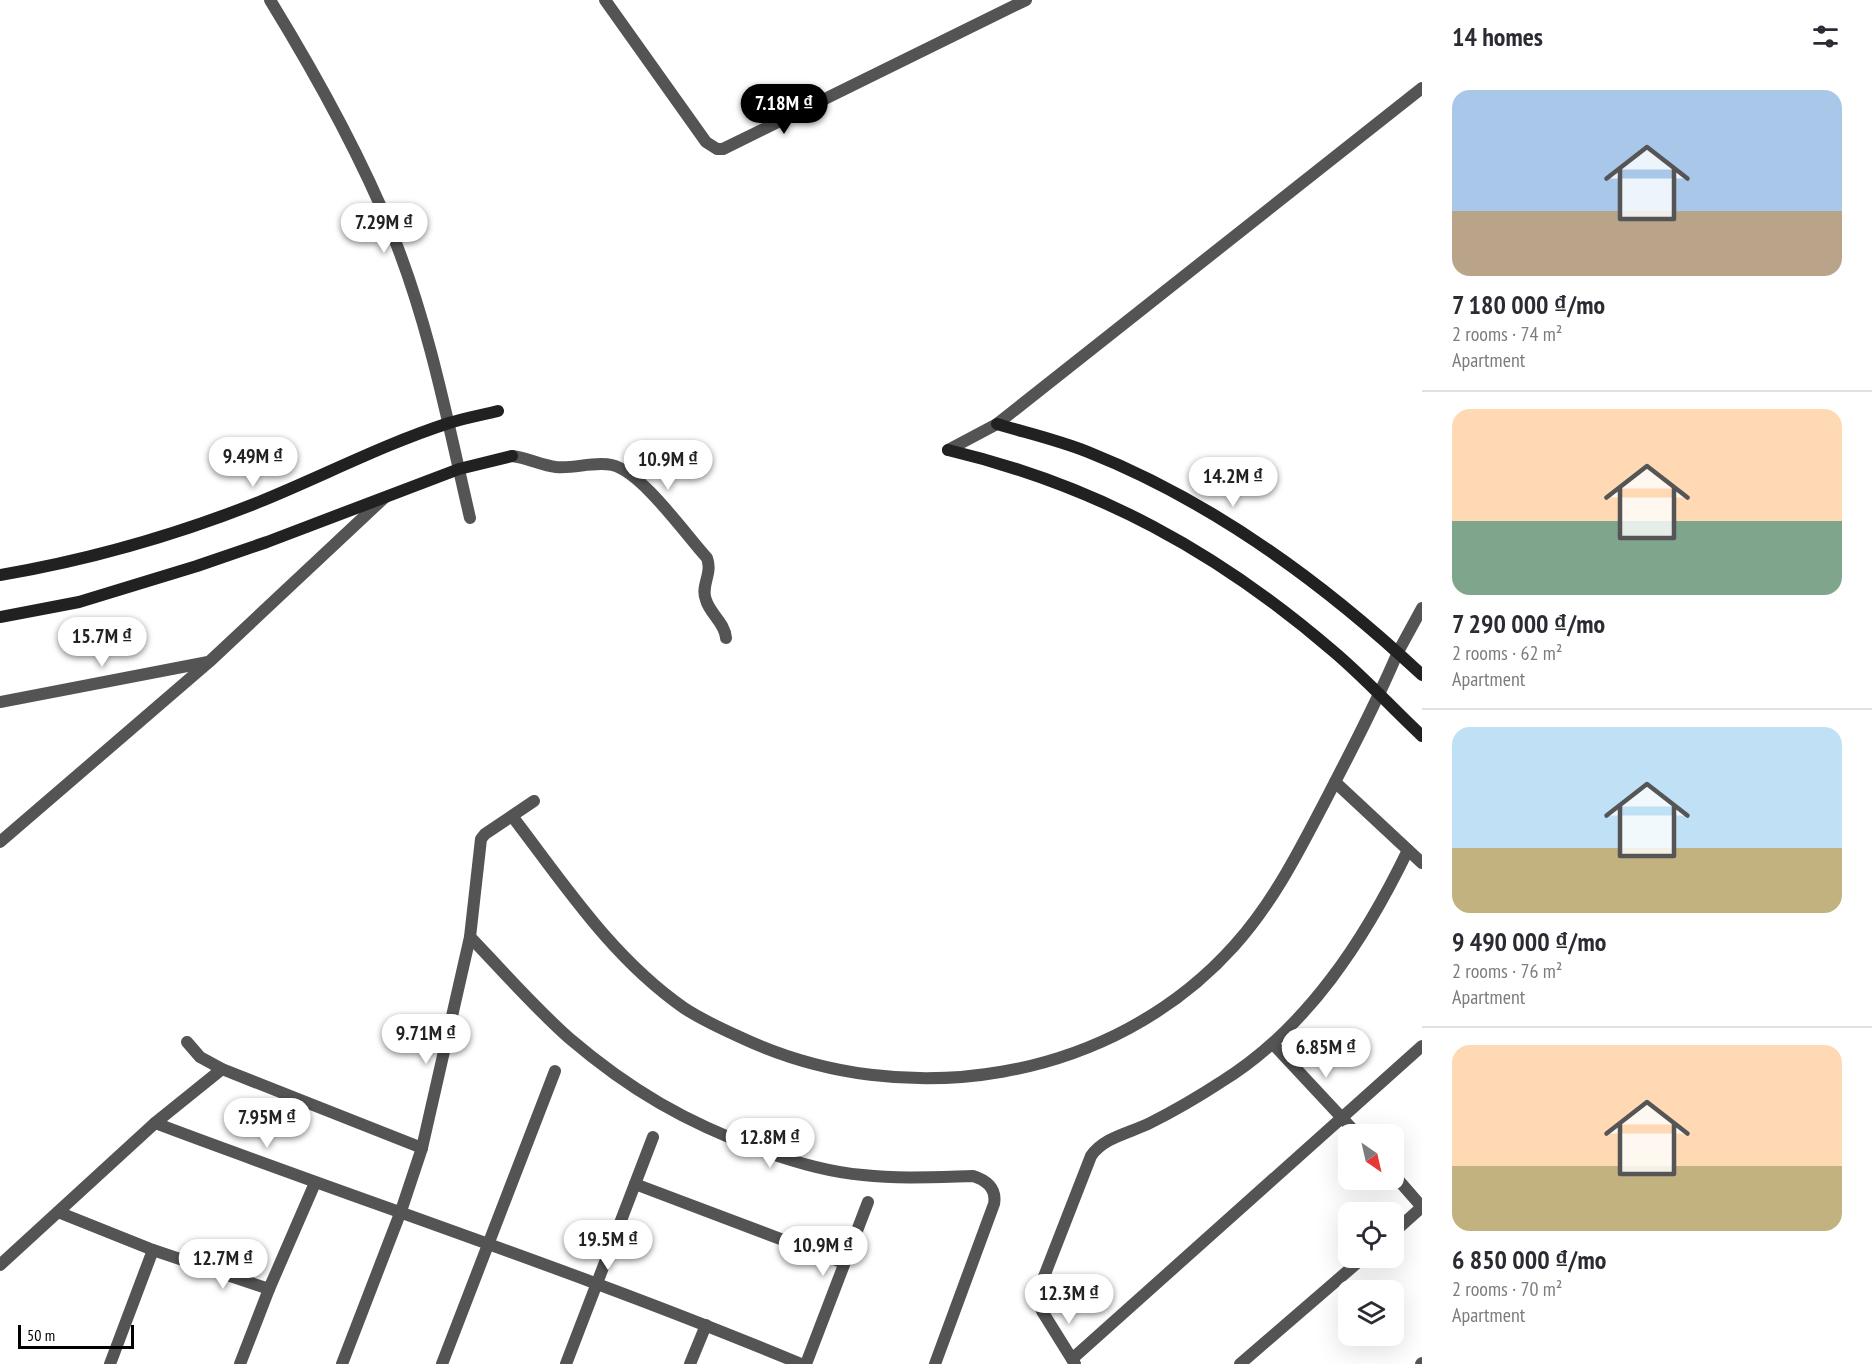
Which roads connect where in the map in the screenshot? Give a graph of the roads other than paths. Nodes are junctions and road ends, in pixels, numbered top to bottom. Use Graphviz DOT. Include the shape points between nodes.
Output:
graph roads {
  1 [pos="270,0"];
  2 [pos="605,0"];
  3 [pos="1026,0"];
  4 [pos="1422,88"];
  5 [pos="498,411"];
  6 [pos="449,423"];
  7 [pos="997,424"];
  8 [pos="948,450"];
  9 [pos="512,456"];
  10 [pos="459,469"];
  11 [pos="387,495"];
  12 [pos="470,518"];
  13 [pos="0,575"];
  14 [pos="1422,608"];
  15 [pos="0,617"];
  16 [pos="726,638"];
  17 [pos="1398,652"];
  18 [pos="209,662"];
  19 [pos="1422,675"];
  20 [pos="1379,696"];
  21 [pos="0,702"];
  22 [pos="1422,736"];
  23 [pos="1335,782"];
  24 [pos="534,801"];
  25 [pos="512,816"];
  26 [pos="0,842"];
  27 [pos="1408,850"];
  28 [pos="1422,863"];
  29 [pos="470,937"];
  30 [pos="187,1042"];
  31 [pos="1273,1044"];
  32 [pos="1422,1046"];
  33 [pos="222,1069"];
  34 [pos="555,1071"];
  35 [pos="1342,1118"];
  36 [pos="155,1123"];
  37 [pos="1348,1124"];
  38 [pos="653,1137"];
  39 [pos="422,1148"];
  40 [pos="315,1183"];
  41 [pos="635,1184"];
  42 [pos="1404,1186"];
  43 [pos="868,1202"];
  44 [pos="1422,1207"];
  45 [pos="401,1211"];
  46 [pos="58,1212"];
  47 [pos="1404,1223"];
  48 [pos="488,1244"];
  49 [pos="153,1250"];
  50 [pos="4,1262"];
  51 [pos="844,1263"];
  52 [pos="1351,1268"];
  53 [pos="0,1278"];
  54 [pos="597,1283"];
  55 [pos="269,1289"];
  56 [pos="706,1324"];
  57 [pos="1074,1361"];
  58 [pos="110,1364"];
  59 [pos="240,1364"];
  60 [pos="342,1364"];
  61 [pos="442,1364"];
  62 [pos="566,1364"];
  63 [pos="690,1364"];
  64 [pos="801,1364"];
  65 [pos="806,1364"];
  66 [pos="935,1364"];
  67 [pos="1240,1364"];
  1 -- 6 [label="street" via="338,117 392,234 415,299"];
  2 -- 3 [label="street" via="706,142 717,149"];
  4 -- 7 [label="street"];
  5 -- 6 [label="main road"];
  6 -- 10 [label="street"];
  6 -- 13 [label="main road" via="211,519 75,561"];
  7 -- 8 [label="street"];
  7 -- 17 [label="main road" via="1088,452 1195,503 1290,563"];
  8 -- 20 [label="main road" via="1052,482 1170,534 1262,594 1334,651"];
  9 -- 10 [label="main road"];
  9 -- 16 [label="street" via="555,467 603,464 635,478 707,558 710,571 706,601 726,631"];
  10 -- 11 [label="main road"];
  10 -- 12 [label="street"];
  11 -- 15 [label="main road" via="197,566 79,602"];
  11 -- 18 [label="street"];
  14 -- 17 [label="street"];
  17 -- 19 [label="main road"];
  17 -- 20 [label="street"];
  18 -- 21 [label="street"];
  18 -- 26 [label="street"];
  20 -- 22 [label="main road"];
  20 -- 23 [label="street"];
  23 -- 25 [label="street" via="1289,869 1245,933 1210,970 1163,1008 1120,1032 1030,1068 933,1080 863,1075 797,1060 689,1011 643,976 612,944"];
  23 -- 27 [label="street"];
  24 -- 25 [label="street"];
  25 -- 29 [label="street" via="481,839"];
  27 -- 28 [label="street"];
  27 -- 31 [label="street" via="1334,975"];
  29 -- 39 [label="street"];
  29 -- 66 [label="street" via="551,1021 588,1053 646,1096 710,1131 790,1160 839,1171 983,1179 996,1196 994,1204"];
  30 -- 33 [label="street" via="200,1057"];
  31 -- 35 [label="street"];
  31 -- 57 [label="street" via="1217,1085 1150,1123 1100,1145 1091,1156 1038,1292 1042,1311"];
  32 -- 35 [label="street"];
  33 -- 36 [label="street"];
  33 -- 39 [label="street"];
  34 -- 48 [label="street"];
  35 -- 37 [label="street"];
  35 -- 57 [label="street"];
  36 -- 40 [label="street"];
  36 -- 46 [label="street"];
  38 -- 41 [label="street"];
  39 -- 45 [label="street"];
  40 -- 45 [label="street"];
  40 -- 55 [label="street"];
  41 -- 51 [label="street"];
  41 -- 54 [label="street"];
  42 -- 44 [label="street"];
  43 -- 51 [label="street"];
  44 -- 47 [label="street"];
  45 -- 48 [label="street"];
  45 -- 60 [label="street"];
  46 -- 49 [label="street"];
  46 -- 50 [label="street"];
  48 -- 54 [label="street"];
  48 -- 61 [label="street"];
  49 -- 55 [label="street"];
  49 -- 58 [label="street"];
  50 -- 53 [label="street"];
  51 -- 65 [label="street"];
  52 -- 67 [label="street"];
  54 -- 56 [label="street"];
  54 -- 62 [label="street"];
  55 -- 59 [label="street"];
  56 -- 63 [label="street"];
  56 -- 64 [label="street"];
}
